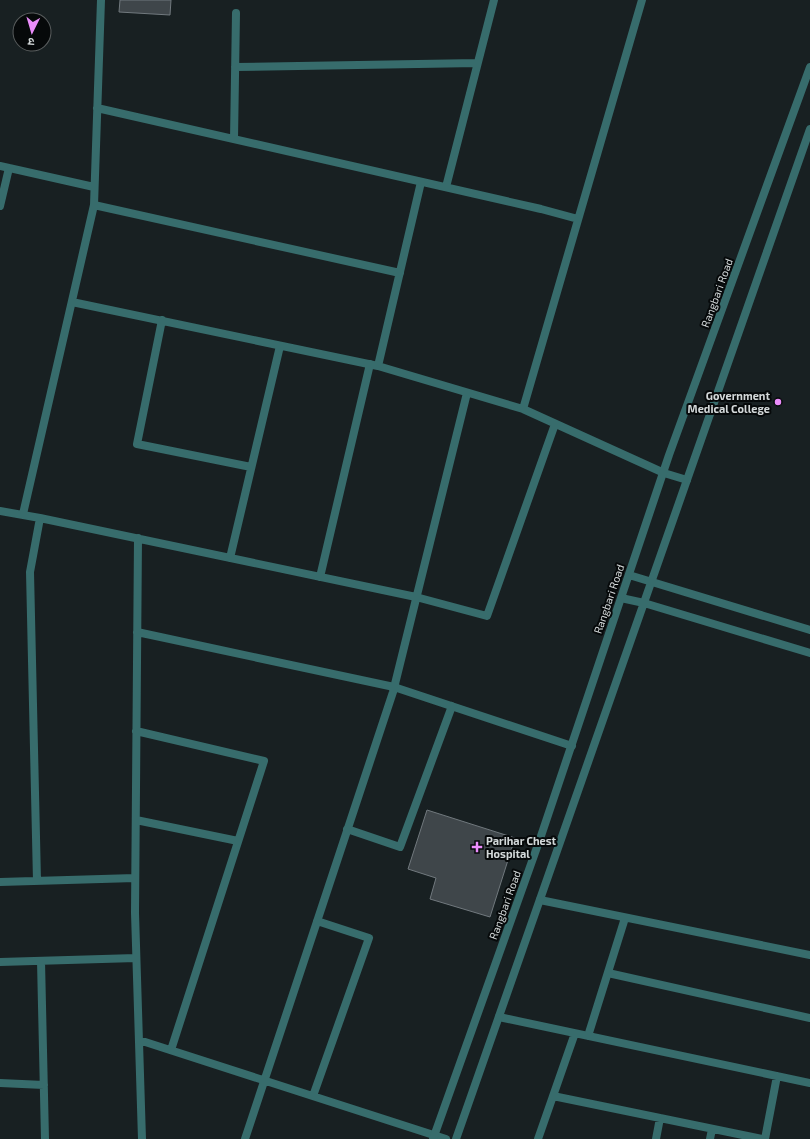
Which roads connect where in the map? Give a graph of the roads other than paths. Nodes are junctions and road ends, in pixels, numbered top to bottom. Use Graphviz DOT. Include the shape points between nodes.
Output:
graph roads {
  1 [pos="101,0"];
  2 [pos="494,0"];
  3 [pos="642,0"];
  4 [pos="236,13"];
  5 [pos="478,63"];
  6 [pos="235,67"];
  7 [pos="810,67"];
  8 [pos="97,108"];
  9 [pos="810,129"];
  10 [pos="234,139"];
  11 [pos="0,166"];
  12 [pos="9,168"];
  13 [pos="421,182"];
  14 [pos="94,187"];
  15 [pos="446,187"];
  16 [pos="94,205"];
  17 [pos="0,206"];
  18 [pos="578,219"];
  19 [pos="400,273"];
  20 [pos="72,302"];
  21 [pos="162,320"];
  22 [pos="280,346"];
  23 [pos="374,365"];
  24 [pos="467,393"];
  25 [pos="523,409"];
  26 [pos="555,424"];
  27 [pos="252,467"];
  28 [pos="664,473"];
  29 [pos="687,480"];
  30 [pos="0,511"];
  31 [pos="23,514"];
  32 [pos="40,518"];
  33 [pos="138,538"];
  34 [pos="230,558"];
  35 [pos="629,575"];
  36 [pos="320,577"];
  37 [pos="651,581"];
  38 [pos="416,597"];
  39 [pos="621,598"];
  40 [pos="644,603"];
  41 [pos="810,630"];
  42 [pos="137,632"];
  43 [pos="810,653"];
  44 [pos="394,687"];
  45 [pos="452,706"];
  46 [pos="136,731"];
  47 [pos="572,746"];
  48 [pos="136,820"];
  49 [pos="347,829"];
  50 [pos="238,841"];
  51 [pos="135,878"];
  52 [pos="37,881"];
  53 [pos="0,882"];
  54 [pos="540,900"];
  55 [pos="625,918"];
  56 [pos="317,921"];
  57 [pos="810,956"];
  58 [pos="136,958"];
  59 [pos="41,961"];
  60 [pos="0,962"];
  61 [pos="608,973"];
  62 [pos="499,1017"];
  63 [pos="810,1018"];
  64 [pos="575,1033"];
  65 [pos="588,1036"];
  66 [pos="139,1040"];
  67 [pos="171,1050"];
  68 [pos="777,1076"];
  69 [pos="264,1080"];
  70 [pos="0,1083"];
  71 [pos="810,1083"];
  72 [pos="44,1085"];
  73 [pos="313,1096"];
  74 [pos="553,1096"];
  75 [pos="660,1118"];
  76 [pos="712,1129"];
  77 [pos="434,1137"];
  78 [pos="45,1139"];
  79 [pos="142,1139"];
  80 [pos="245,1139"];
  81 [pos="446,1139"];
  82 [pos="456,1139"];
  83 [pos="538,1139"];
  84 [pos="656,1139"];
  85 [pos="710,1139"];
  86 [pos="762,1139"];
  87 [pos="765,1139"];
  1 -- 8 [label="street"];
  2 -- 5 [label="street"];
  3 -- 18 [label="street"];
  4 -- 6 [label="street"];
  5 -- 6 [label="street"];
  5 -- 15 [label="street"];
  6 -- 10 [label="street"];
  7 -- 28 [label="street, Rangbari Road"];
  8 -- 10 [label="street"];
  8 -- 14 [label="street"];
  9 -- 29 [label="street"];
  10 -- 13 [label="street"];
  11 -- 12 [label="street"];
  12 -- 14 [label="street"];
  12 -- 17 [label="street"];
  13 -- 15 [label="street"];
  13 -- 19 [label="street"];
  14 -- 16 [label="street"];
  15 -- 18 [label="street"];
  16 -- 19 [label="street"];
  16 -- 20 [label="street"];
  18 -- 25 [label="street"];
  19 -- 23 [label="street"];
  20 -- 21 [label="street"];
  20 -- 31 [label="street"];
  21 -- 22 [label="street"];
  21 -- 27 [label="street" via="137,444"];
  22 -- 23 [label="street"];
  22 -- 27 [label="street"];
  23 -- 24 [label="street"];
  23 -- 36 [label="street"];
  24 -- 25 [label="street"];
  24 -- 38 [label="street"];
  25 -- 26 [label="street"];
  26 -- 28 [label="street"];
  26 -- 38 [label="street" via="487,616"];
  27 -- 34 [label="street"];
  28 -- 29 [label="street"];
  28 -- 35 [label="street, Rangbari Road"];
  29 -- 37 [label="street"];
  30 -- 31 [label="street"];
  31 -- 32 [label="street"];
  32 -- 33 [label="street"];
  32 -- 52 [label="street" via="30,572"];
  33 -- 34 [label="street"];
  33 -- 42 [label="street"];
  34 -- 36 [label="street"];
  35 -- 37 [label="street"];
  35 -- 39 [label="street, Rangbari Road"];
  36 -- 38 [label="street"];
  37 -- 40 [label="street"];
  37 -- 41 [label="street"];
  38 -- 44 [label="street"];
  39 -- 40 [label="street"];
  39 -- 47 [label="street, Rangbari Road"];
  40 -- 43 [label="street"];
  40 -- 54 [label="street"];
  42 -- 44 [label="street"];
  42 -- 46 [label="street"];
  44 -- 45 [label="street"];
  44 -- 49 [label="street"];
  45 -- 47 [label="street"];
  45 -- 49 [label="street" via="400,847"];
  46 -- 48 [label="street"];
  46 -- 50 [label="street" via="264,761"];
  47 -- 77 [label="street, Rangbari Road"];
  48 -- 50 [label="street"];
  48 -- 51 [label="street"];
  49 -- 56 [label="street"];
  50 -- 67 [label="street"];
  51 -- 52 [label="street"];
  51 -- 58 [label="street"];
  52 -- 53 [label="street"];
  54 -- 55 [label="street"];
  54 -- 62 [label="street"];
  55 -- 57 [label="street"];
  55 -- 61 [label="street"];
  56 -- 69 [label="street"];
  56 -- 73 [label="street" via="369,938"];
  58 -- 59 [label="street"];
  58 -- 66 [label="street"];
  59 -- 60 [label="street"];
  59 -- 72 [label="street"];
  61 -- 63 [label="street"];
  61 -- 65 [label="street"];
  62 -- 64 [label="street"];
  62 -- 82 [label="street"];
  64 -- 65 [label="street"];
  64 -- 74 [label="street"];
  65 -- 68 [label="street"];
  66 -- 67 [label="street"];
  66 -- 79 [label="street"];
  67 -- 69 [label="street"];
  68 -- 71 [label="street"];
  68 -- 87 [label="street"];
  69 -- 73 [label="street"];
  69 -- 80 [label="street"];
  70 -- 72 [label="street"];
  72 -- 78 [label="street"];
  73 -- 77 [label="street"];
  74 -- 75 [label="street"];
  74 -- 83 [label="street"];
  75 -- 76 [label="street"];
  75 -- 84 [label="street"];
  76 -- 85 [label="street"];
  76 -- 86 [label="street"];
  77 -- 81 [label="street"];
}
